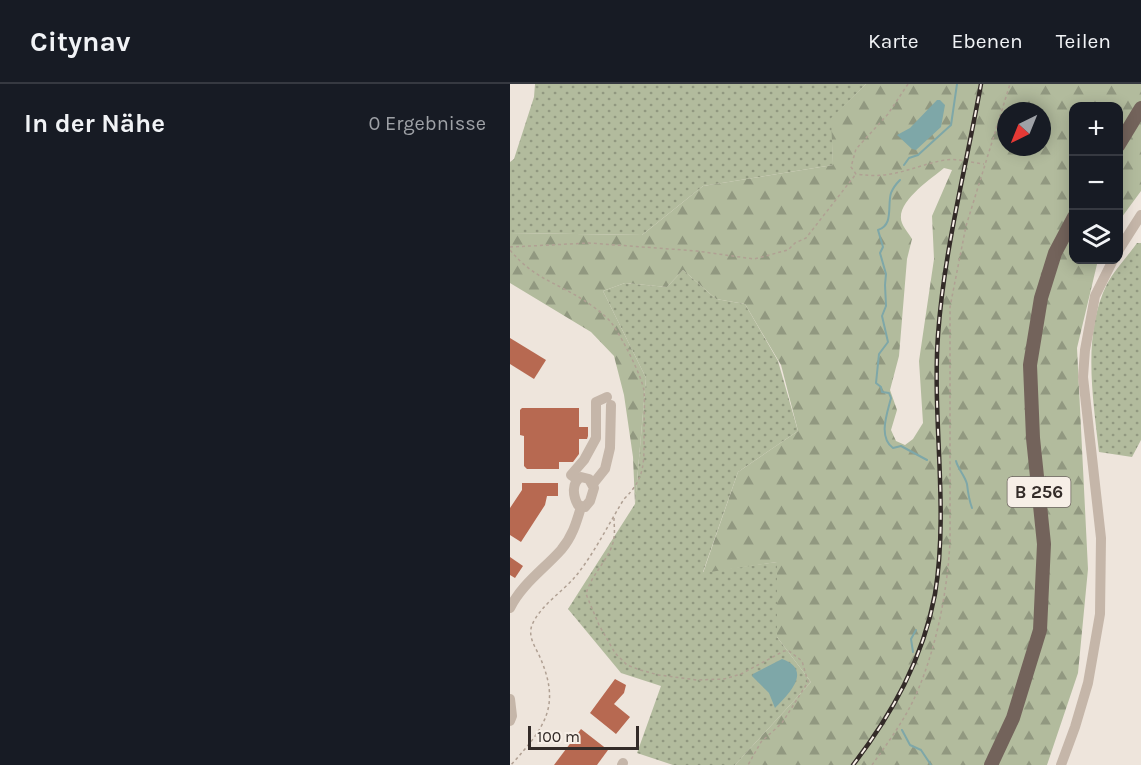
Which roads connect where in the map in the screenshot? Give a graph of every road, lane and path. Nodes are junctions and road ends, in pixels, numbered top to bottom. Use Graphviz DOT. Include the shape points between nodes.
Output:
graph roads {
  1 [pos="908,84"];
  2 [pos="1010,84"];
  3 [pos="1141,108"];
  4 [pos="1123,139"];
  5 [pos="985,164"];
  6 [pos="856,174"];
  7 [pos="1141,215"];
  8 [pos="1069,227"];
  9 [pos="1123,244"];
  10 [pos="510,247"];
  11 [pos="1111,264"];
  12 [pos="577,479"];
  13 [pos="593,484"];
  14 [pos="581,507"];
  15 [pos="614,515"];
  16 [pos="510,608"];
  17 [pos="510,699"];
  18 [pos="510,721"];
  19 [pos="748,765"];
  20 [pos="872,765"];
  21 [pos="991,765"];
  22 [pos="1061,765"];
  1 -- 6 [label="path" via="888,114 856,148 851,167"];
  2 -- 5 [label="path"];
  3 -- 4 [label="main road"];
  5 -- 6 [label="path" via="947,160 899,174"];
  5 -- 20 [label="path" via="966,226 950,308 948,573 936,633 914,698"];
  6 -- 10 [label="path" via="806,238 788,250 754,259 589,243"];
  7 -- 9 [label="street"];
  8 -- 21 [label="main road, B 256" via="1041,298 1030,365 1044,544 1040,630 1013,718"];
  11 -- 22 [label="street" via="1095,296 1083,377 1101,538 1100,614 1088,683"];
  12 -- 13 [label="street" via="587,477"];
  12 -- 13 [label="street" via="571,475 596,438 596,402 609,401 610,448 605,469"];
  12 -- 14 [label="street" via="574,494"];
  13 -- 14 [label="street" via="588,505"];
  14 -- 16 [label="street" via="568,540"];
  15 -- 19 [label="path" via="612,545 586,594 608,642 621,660 659,675 705,680 741,674 784,651 802,661 806,689 782,723 761,742"];
  17 -- 18 [label="street"];
}
